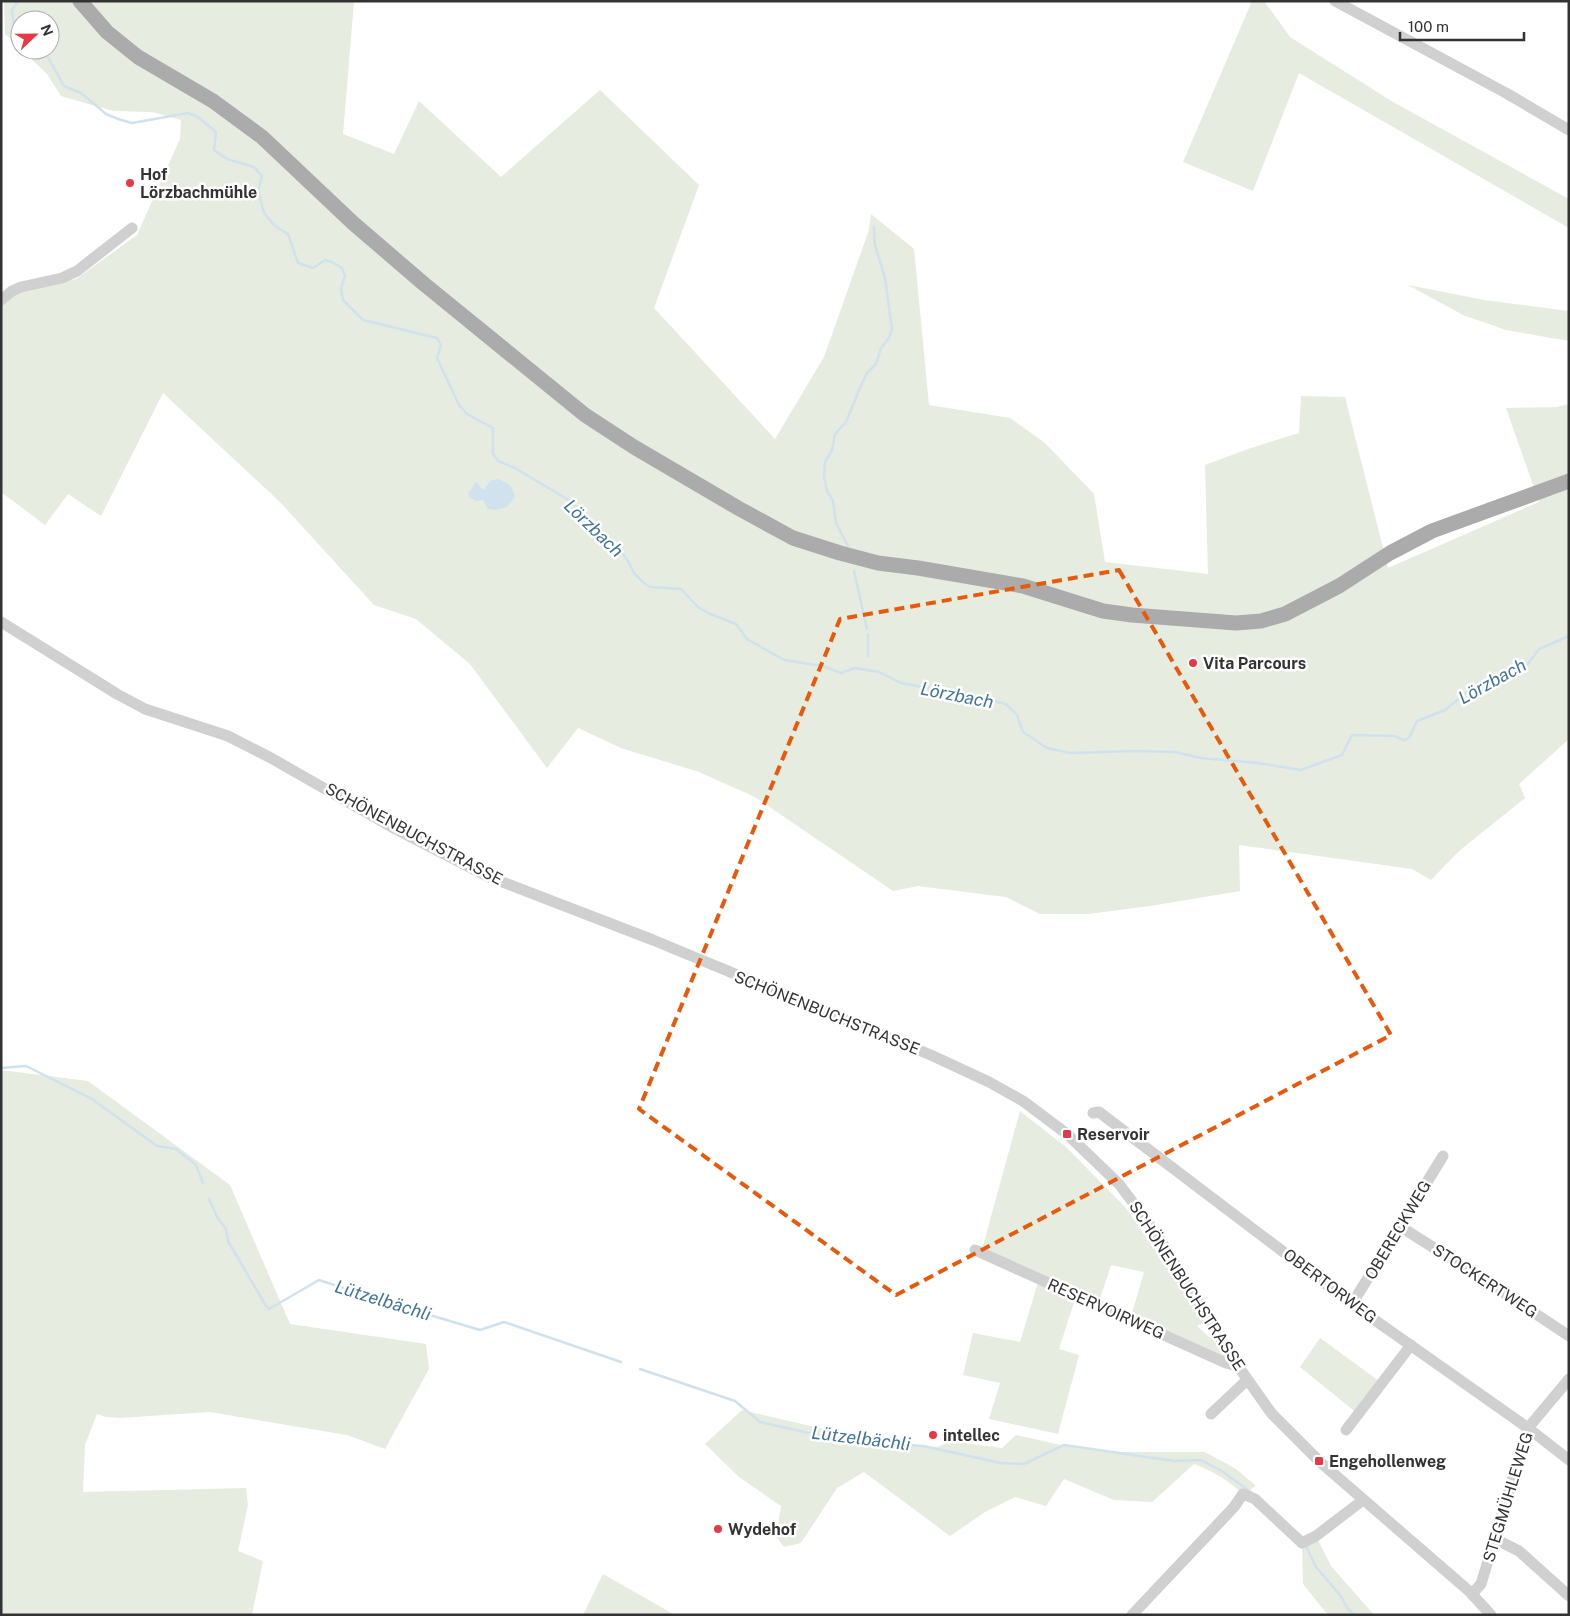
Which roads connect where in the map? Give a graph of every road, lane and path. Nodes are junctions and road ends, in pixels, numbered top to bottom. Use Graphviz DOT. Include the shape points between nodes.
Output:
graph roads {
  1 [pos="80,1"];
  2 [pos="1335,1"];
  3 [pos="1569,130"];
  4 [pos="132,228"];
  5 [pos="1,300"];
  6 [pos="1569,481"];
  7 [pos="1,622"];
  8 [pos="1093,1113"];
  9 [pos="1443,1156"];
  10 [pos="1400,1227"];
  11 [pos="975,1250"];
  12 [pos="1352,1304"];
  13 [pos="1569,1336"];
  14 [pos="1411,1346"];
  15 [pos="1238,1366"];
  16 [pos="1569,1379"];
  17 [pos="1247,1380"];
  18 [pos="1211,1414"];
  19 [pos="1528,1428"];
  20 [pos="1346,1430"];
  21 [pos="1569,1460"];
  22 [pos="1363,1500"];
  23 [pos="1495,1540"];
  24 [pos="1472,1594"];
  25 [pos="1569,1596"];
  26 [pos="1132,1615"];
  27 [pos="1490,1615"];
  1 -- 6 [label="main road" via="108,32 138,57 213,101 262,137 353,223 585,416 793,538 878,564 1023,586 1103,611 1236,623 1261,621 1285,614 1432,531"];
  2 -- 3 [label="street"];
  4 -- 5 [label="street" via="77,271 62,278 12,290"];
  7 -- 15 [label="street, SCHÖNENBUCHSTRASSE" via="117,694 145,708 228,736 487,876 818,1008 933,1056 1006,1091 1067,1134 1119,1184 1156,1233"];
  8 -- 12 [label="street, OBERTORWEG" via="1099,1112"];
  9 -- 10 [label="street, OBERECKWEG"];
  10 -- 12 [label="street, OBERECKWEG"];
  10 -- 13 [label="street, STOCKERTWEG"];
  11 -- 15 [label="street, RESERVOIRWEG"];
  12 -- 14 [label="street, OBERTORWEG"];
  14 -- 19 [label="street, OBERTORWEG"];
  14 -- 20 [label="street"];
  15 -- 17 [label="street, SCHÖNENBUCHSTRASSE"];
  16 -- 19 [label="street, STEGMÜHLEWEG"];
  17 -- 18 [label="street"];
  17 -- 22 [label="street, SCHÖNENBUCHSTRASSE" via="1299,1443"];
  19 -- 21 [label="street, OBERTORWEG"];
  19 -- 23 [label="street, STEGMÜHLEWEG"];
  22 -- 24 [label="street, SCHÖNENBUCHSTRASSE"];
  22 -- 26 [label="street" via="1302,1543 1255,1499 1243,1494"];
  23 -- 24 [label="street, STEGMÜHLEWEG" via="1481,1584"];
  23 -- 25 [label="street" via="1519,1552"];
  24 -- 27 [label="street, SCHÖNENBUCHSTRASSE"];
}
